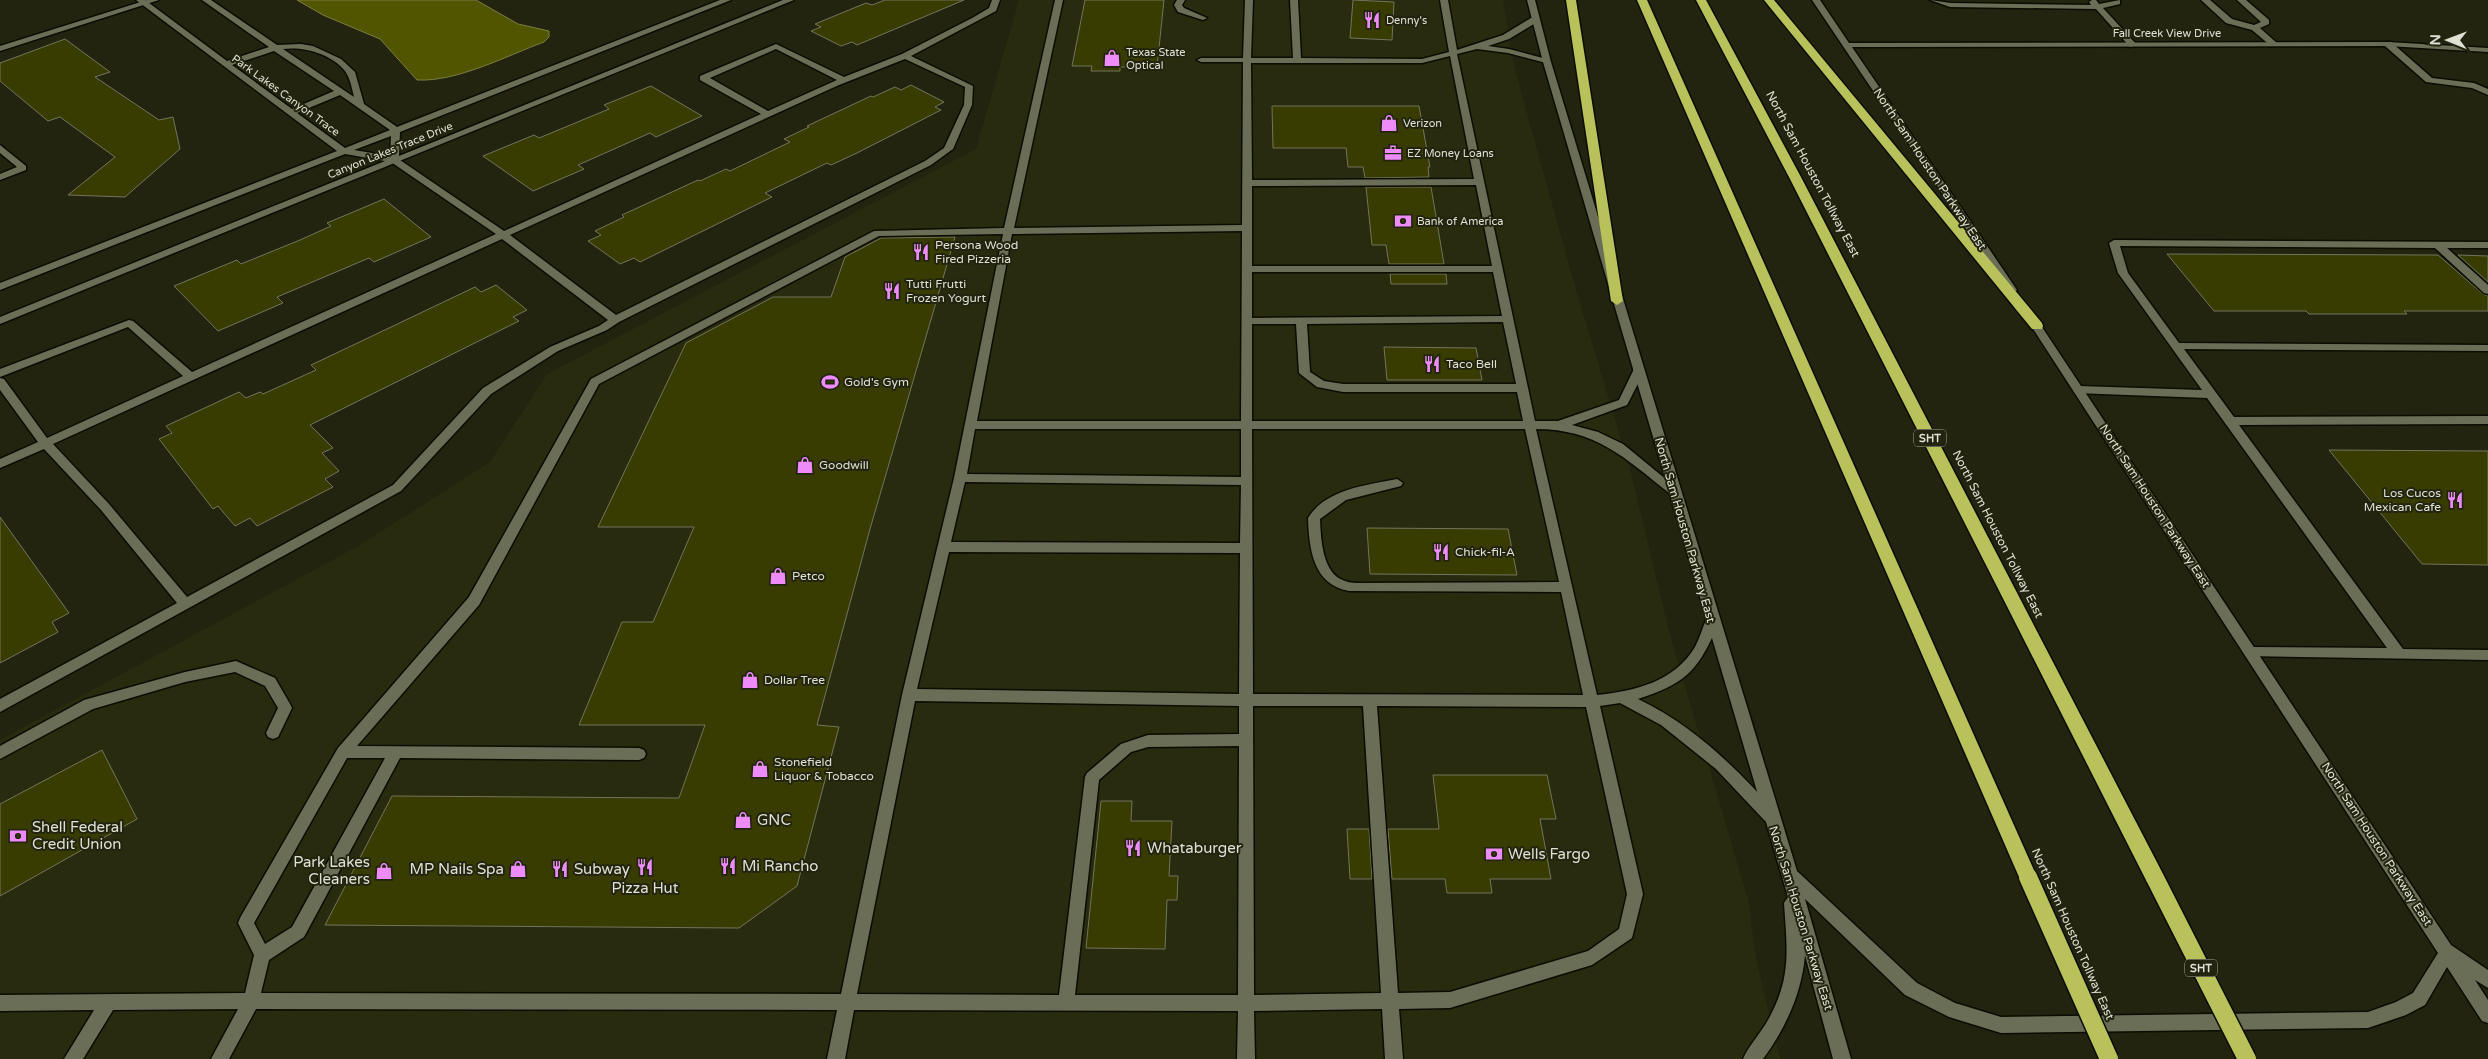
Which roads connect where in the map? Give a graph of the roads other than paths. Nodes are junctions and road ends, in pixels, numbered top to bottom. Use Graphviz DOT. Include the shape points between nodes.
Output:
graph roads {
  1 [pos="154,0"];
  2 [pos="206,0"];
  3 [pos="727,0"];
  4 [pos="790,0"];
  5 [pos="996,0"];
  6 [pos="1059,0"];
  7 [pos="1181,0"];
  8 [pos="1249,0"];
  9 [pos="1294,0"];
  10 [pos="1444,0"];
  11 [pos="1531,0"];
  12 [pos="1571,0"];
  13 [pos="1642,0"];
  14 [pos="1701,0"];
  15 [pos="1769,0"];
  16 [pos="1816,0"];
  17 [pos="1934,0"];
  18 [pos="2091,0"];
  19 [pos="2116,0"];
  20 [pos="2206,0"];
  21 [pos="2241,0"];
  22 [pos="142,2"];
  23 [pos="2097,7"];
  24 [pos="1203,18"];
  25 [pos="1534,20"];
  26 [pos="2255,28"];
  27 [pos="2133,44"];
  28 [pos="2274,44"];
  29 [pos="2388,44"];
  30 [pos="1846,45"];
  31 [pos="274,47"];
  32 [pos="1477,47"];
  33 [pos="0,49"];
  34 [pos="2488,50"];
  35 [pos="1452,53"];
  36 [pos="905,56"];
  37 [pos="1201,60"];
  38 [pos="1247,60"];
  39 [pos="1297,60"];
  40 [pos="1547,62"];
  41 [pos="226,64"];
  42 [pos="844,80"];
  43 [pos="340,92"];
  44 [pos="2488,92"];
  45 [pos="360,106"];
  46 [pos="290,112"];
  47 [pos="768,114"];
  48 [pos="396,130"];
  49 [pos="0,148"];
  50 [pos="343,151"];
  51 [pos="394,160"];
  52 [pos="0,177"];
  53 [pos="1480,182"];
  54 [pos="1247,183"];
  55 [pos="1246,228"];
  56 [pos="1009,230"];
  57 [pos="505,236"];
  58 [pos="2438,245"];
  59 [pos="2488,245"];
  60 [pos="1246,269"];
  61 [pos="1498,269"];
  62 [pos="0,287"];
  63 [pos="2488,291"];
  64 [pos="1617,301"];
  65 [pos="1508,318"];
  66 [pos="0,320"];
  67 [pos="615,320"];
  68 [pos="1301,320"];
  69 [pos="1246,321"];
  70 [pos="2037,326"];
  71 [pos="2175,346"];
  72 [pos="2488,348"];
  73 [pos="1638,372"];
  74 [pos="0,373"];
  75 [pos="192,378"];
  76 [pos="0,382"];
  77 [pos="1522,388"];
  78 [pos="2079,390"];
  79 [pos="2210,394"];
  80 [pos="2488,420"];
  81 [pos="2230,421"];
  82 [pos="971,425"];
  83 [pos="1559,425"];
  84 [pos="1246,426"];
  85 [pos="1530,426"];
  86 [pos="46,444"];
  87 [pos="0,464"];
  88 [pos="960,478"];
  89 [pos="1245,481"];
  90 [pos="1397,483"];
  91 [pos="1673,490"];
  92 [pos="944,547"];
  93 [pos="1245,548"];
  94 [pos="1566,587"];
  95 [pos="186,605"];
  96 [pos="1712,622"];
  97 [pos="2251,652"];
  98 [pos="2399,654"];
  99 [pos="2488,655"];
  100 [pos="909,695"];
  101 [pos="1624,698"];
  102 [pos="1245,700"];
  103 [pos="1370,700"];
  104 [pos="1592,701"];
  105 [pos="0,706"];
  106 [pos="273,733"];
  107 [pos="1245,740"];
  108 [pos="343,752"];
  109 [pos="396,752"];
  110 [pos="0,753"];
  111 [pos="640,754"];
  112 [pos="1770,816"];
  113 [pos="1790,875"];
  114 [pos="2448,951"];
  115 [pos="262,955"];
  116 [pos="2488,980"];
  117 [pos="250,1001"];
  118 [pos="1390,1001"];
  119 [pos="848,1002"];
  120 [pos="0,1003"];
  121 [pos="108,1003"];
  122 [pos="1066,1003"];
  123 [pos="1245,1003"];
  124 [pos="2488,1015"];
  125 [pos="73,1059"];
  126 [pos="220,1059"];
  127 [pos="836,1059"];
  128 [pos="1246,1059"];
  129 [pos="1394,1059"];
  130 [pos="1752,1059"];
  131 [pos="1842,1059"];
  132 [pos="2109,1059"];
  133 [pos="2246,1059"];
  1 -- 22 [label="street"];
  2 -- 31 [label="street"];
  3 -- 48 [label="street, Canyon Lakes Trace Drive"];
  4 -- 51 [label="street, Canyon Lakes Trace Drive"];
  5 -- 36 [label="street" via="993,9"];
  6 -- 56 [label="street"];
  7 -- 24 [label="street" via="1178,5 1181,10"];
  8 -- 38 [label="street"];
  9 -- 39 [label="street"];
  10 -- 35 [label="street"];
  11 -- 25 [label="street, North Sam Houston Parkway East"];
  12 -- 64 [label="highway"];
  13 -- 132 [label="highway, North Sam Houston Tollway East, bridge"];
  14 -- 133 [label="highway, North Sam Houston Tollway East / SHT, bridge" via="1796,178"];
  15 -- 70 [label="highway"];
  16 -- 30 [label="street, North Sam Houston Parkway East"];
  17 -- 23 [label="street" via="1950,5"];
  18 -- 23 [label="street"];
  19 -- 23 [label="street"];
  20 -- 26 [label="street" via="2229,21"];
  21 -- 26 [label="street" via="2266,22"];
  22 -- 33 [label="street"];
  22 -- 41 [label="street, Park Lakes Canyon Trace"];
  23 -- 27 [label="street"];
  25 -- 32 [label="street" via="1506,37"];
  25 -- 40 [label="street, North Sam Houston Parkway East"];
  26 -- 28 [label="street"];
  27 -- 28 [label="street, Fall Creek View Drive"];
  27 -- 30 [label="street, Fall Creek View Drive"];
  28 -- 29 [label="street, Fall Creek View Drive"];
  29 -- 34 [label="street, Fall Creek View Drive"];
  29 -- 44 [label="street" via="2429,80 2474,86"];
  30 -- 70 [label="street, North Sam Houston Parkway East"];
  31 -- 41 [label="street"];
  31 -- 43 [label="street"];
  31 -- 45 [label="street" via="300,45 333,58 349,70"];
  32 -- 35 [label="street"];
  32 -- 40 [label="street" via="1509,51"];
  35 -- 39 [label="street" via="1422,61"];
  35 -- 53 [label="street"];
  36 -- 42 [label="street"];
  36 -- 67 [label="street" via="969,86 968,106 948,149"];
  37 -- 38 [label="street"];
  38 -- 39 [label="street"];
  38 -- 54 [label="street"];
  40 -- 64 [label="street, North Sam Houston Parkway East"];
  41 -- 46 [label="street, Park Lakes Canyon Trace"];
  42 -- 47 [label="street"];
  42 -- 47 [label="street" via="776,46 703,78"];
  43 -- 45 [label="street"];
  43 -- 46 [label="street"];
  45 -- 48 [label="street"];
  46 -- 50 [label="street, Park Lakes Canyon Trace"];
  47 -- 57 [label="street"];
  48 -- 50 [label="street, Canyon Lakes Trace Drive"];
  48 -- 51 [label="street"];
  49 -- 52 [label="street" via="23,168"];
  50 -- 51 [label="street, Park Lakes Canyon Trace"];
  50 -- 62 [label="street, Canyon Lakes Trace Drive"];
  51 -- 57 [label="street"];
  51 -- 66 [label="street, Canyon Lakes Trace Drive"];
  53 -- 54 [label="street"];
  53 -- 61 [label="street"];
  54 -- 55 [label="street"];
  55 -- 56 [label="street"];
  55 -- 60 [label="street"];
  56 -- 82 [label="street"];
  56 -- 108 [label="street" via="877,233 595,382 474,601"];
  57 -- 67 [label="street"];
  57 -- 75 [label="street"];
  58 -- 59 [label="street"];
  58 -- 63 [label="street"];
  58 -- 71 [label="street" via="2114,244 2123,273"];
  60 -- 61 [label="street"];
  60 -- 69 [label="street"];
  61 -- 65 [label="street"];
  64 -- 73 [label="street, North Sam Houston Parkway East"];
  65 -- 68 [label="street"];
  65 -- 77 [label="street"];
  67 -- 95 [label="street" via="604,328 554,349 487,391 397,488"];
  68 -- 69 [label="street"];
  68 -- 77 [label="street" via="1305,373 1321,384 1343,388"];
  69 -- 84 [label="street"];
  70 -- 78 [label="street, North Sam Houston Parkway East"];
  71 -- 72 [label="street"];
  71 -- 79 [label="street"];
  73 -- 83 [label="street" via="1623,402"];
  73 -- 91 [label="street, North Sam Houston Parkway East"];
  74 -- 75 [label="street" via="129,323"];
  75 -- 86 [label="street"];
  76 -- 86 [label="street"];
  77 -- 85 [label="street"];
  78 -- 79 [label="street"];
  78 -- 97 [label="street, North Sam Houston Parkway East"];
  79 -- 81 [label="street"];
  80 -- 81 [label="street"];
  81 -- 98 [label="street"];
  82 -- 84 [label="street"];
  82 -- 88 [label="street"];
  83 -- 85 [label="street"];
  83 -- 91 [label="street" via="1594,435 1619,447"];
  84 -- 85 [label="street"];
  84 -- 89 [label="street"];
  85 -- 94 [label="street"];
  86 -- 87 [label="street"];
  86 -- 95 [label="street" via="105,507"];
  88 -- 89 [label="street"];
  88 -- 92 [label="street"];
  89 -- 93 [label="street"];
  90 -- 94 [label="street" via="1346,493 1325,506 1314,518 1316,546 1324,570 1337,583 1361,588"];
  91 -- 96 [label="street, North Sam Houston Parkway East"];
  92 -- 93 [label="street"];
  92 -- 100 [label="street"];
  93 -- 102 [label="street"];
  94 -- 104 [label="street"];
  95 -- 105 [label="street"];
  96 -- 101 [label="street" via="1699,652 1669,683"];
  96 -- 112 [label="street, North Sam Houston Parkway East"];
  97 -- 98 [label="street"];
  97 -- 114 [label="street, North Sam Houston Parkway East"];
  98 -- 99 [label="street"];
  100 -- 102 [label="street"];
  100 -- 119 [label="street"];
  101 -- 104 [label="street"];
  101 -- 112 [label="street" via="1647,708 1709,751"];
  102 -- 103 [label="street"];
  102 -- 107 [label="street"];
  103 -- 104 [label="street"];
  103 -- 118 [label="street"];
  104 -- 118 [label="street" via="1635,894 1626,933 1592,957 1450,1000"];
  106 -- 110 [label="street" via="285,708 270,682 236,666 89,704"];
  107 -- 122 [label="street" via="1148,741 1126,748 1092,777"];
  107 -- 123 [label="street"];
  108 -- 109 [label="street"];
  108 -- 115 [label="street" via="246,923"];
  109 -- 111 [label="street"];
  109 -- 115 [label="street" via="298,932"];
  112 -- 113 [label="street, North Sam Houston Parkway East"];
  113 -- 114 [label="street" via="1911,989 1961,1016 2001,1025 2368,1020 2419,999"];
  113 -- 130 [label="street" via="1796,960 1786,1004"];
  113 -- 131 [label="street, North Sam Houston Parkway East"];
  114 -- 116 [label="street"];
  114 -- 124 [label="street, North Sam Houston Parkway East"];
  115 -- 117 [label="street"];
  117 -- 119 [label="street"];
  117 -- 121 [label="street"];
  117 -- 126 [label="street"];
  118 -- 123 [label="street"];
  118 -- 129 [label="street"];
  119 -- 122 [label="street"];
  119 -- 127 [label="street"];
  120 -- 121 [label="street"];
  121 -- 125 [label="street"];
  122 -- 123 [label="street"];
  123 -- 128 [label="street"];
}
